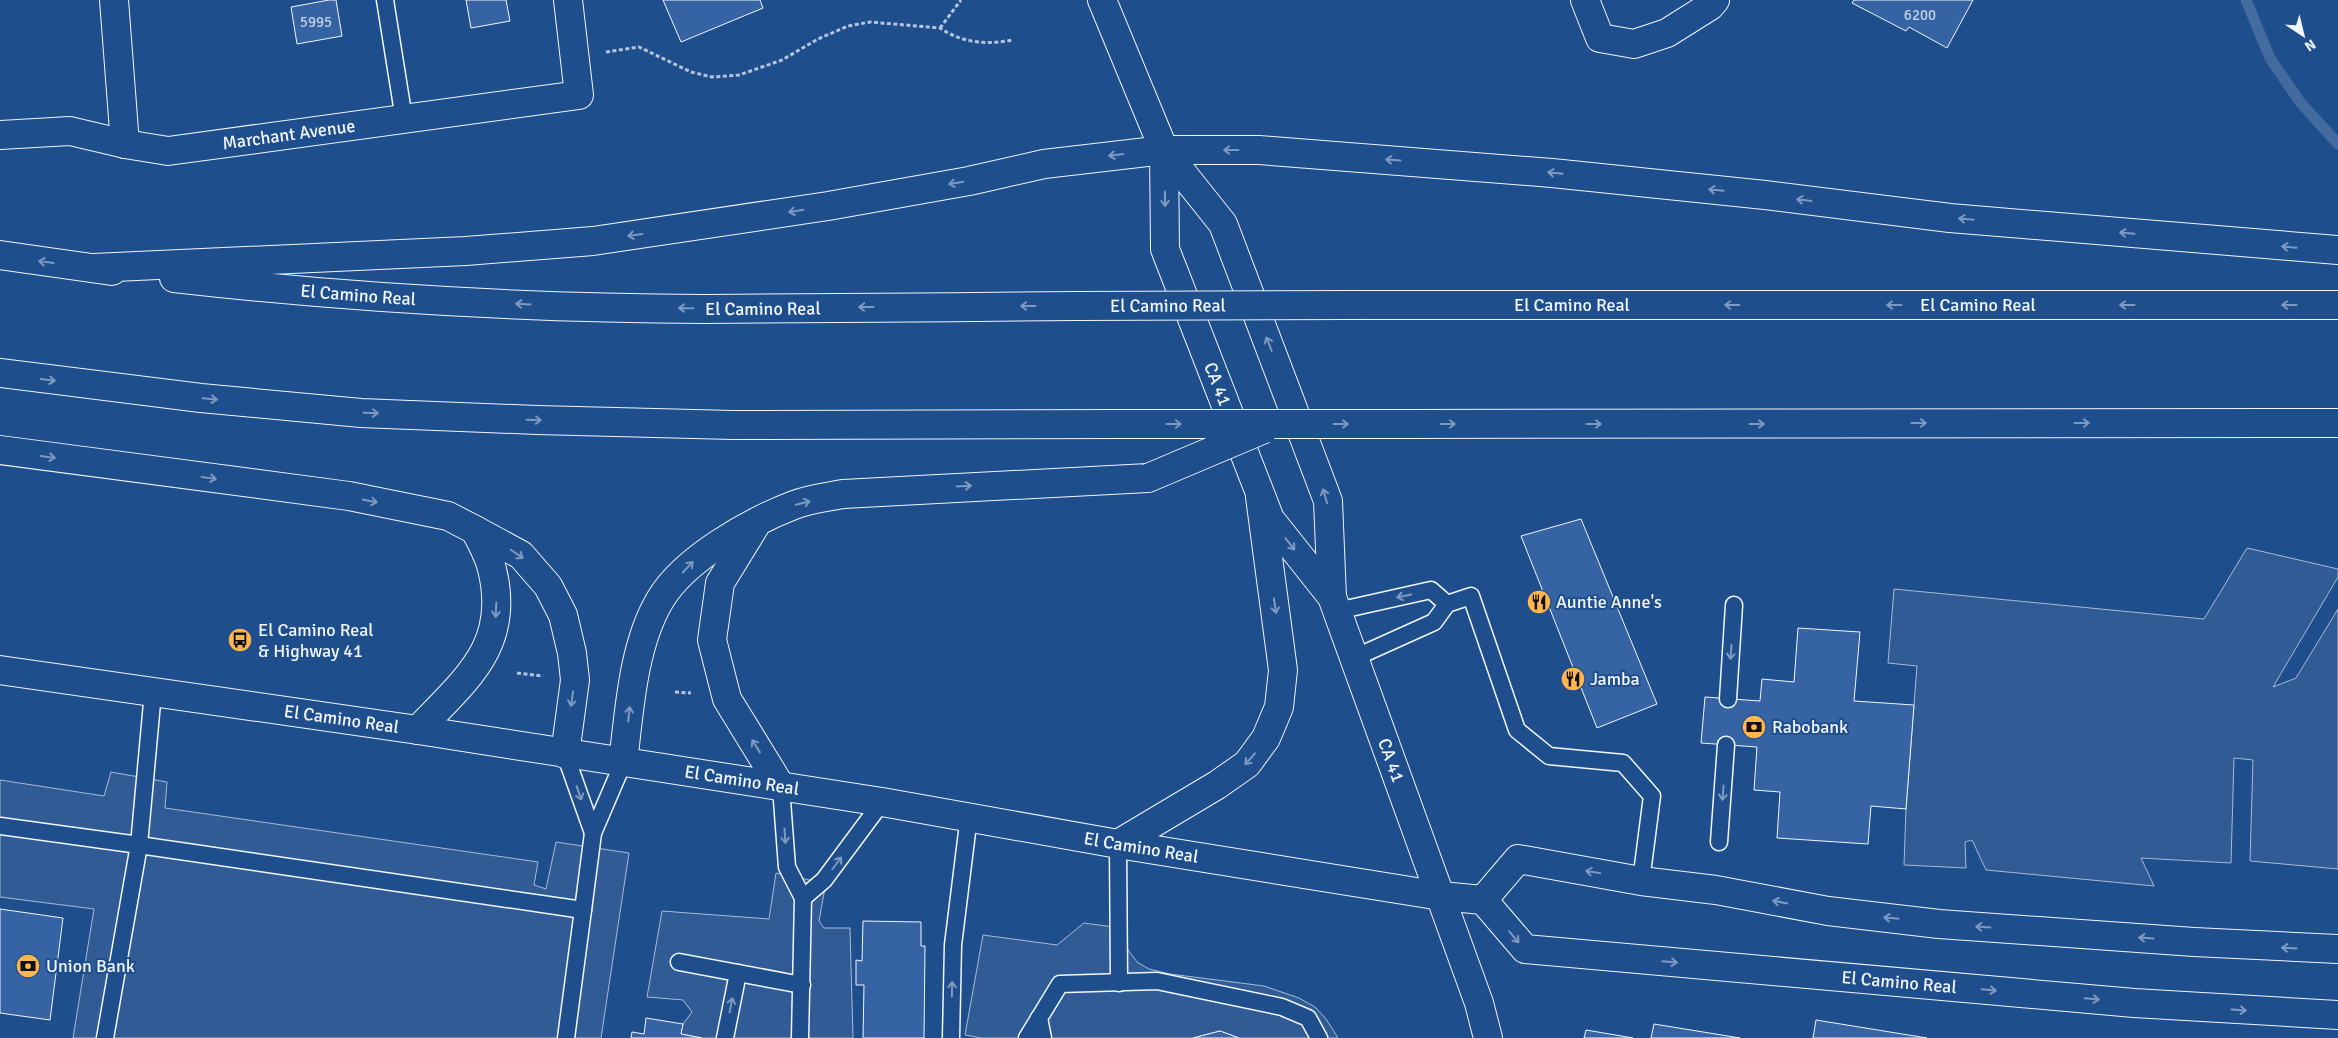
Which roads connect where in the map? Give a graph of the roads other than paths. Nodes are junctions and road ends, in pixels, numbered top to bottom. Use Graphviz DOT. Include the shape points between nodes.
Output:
graph roads {
  1 [pos="114,0"];
  2 [pos="385,0"];
  3 [pos="568,0"];
  4 [pos="1102,0"];
  5 [pos="1585,0"];
  6 [pos="1715,0"];
  7 [pos="404,119"];
  8 [pos="0,135"];
  9 [pos="125,144"];
  10 [pos="1164,150"];
  11 [pos="2338,250"];
  12 [pos="0,255"];
  13 [pos="93,268"];
  14 [pos="2338,305"];
  15 [pos="0,373"];
  16 [pos="2338,423"];
  17 [pos="1275,424"];
  18 [pos="0,450"];
  19 [pos="1259,488"];
  20 [pos="758,521"];
  21 [pos="475,530"];
  22 [pos="1335,604"];
  23 [pos="1447,604"];
  24 [pos="1734,605"];
  25 [pos="1354,658"];
  26 [pos="0,670"];
  27 [pos="153,692"];
  28 [pos="1728,699"];
  29 [pos="418,730"];
  30 [pos="1726,745"];
  31 [pos="565,754"];
  32 [pos="623,763"];
  33 [pos="782,787"];
  34 [pos="882,802"];
  35 [pos="969,816"];
  36 [pos="0,826"];
  37 [pos="593,833"];
  38 [pos="1720,842"];
  39 [pos="1118,844"];
  40 [pos="139,845"];
  41 [pos="1641,881"];
  42 [pos="1441,896"];
  43 [pos="803,898"];
  44 [pos="1483,900"];
  45 [pos="583,910"];
  46 [pos="2338,949"];
  47 [pos="679,962"];
  48 [pos="738,973"];
  49 [pos="1119,983"];
  50 [pos="802,985"];
  51 [pos="2338,1014"];
  52 [pos="1039,1018"];
  53 [pos="105,1038"];
  54 [pos="566,1038"];
  55 [pos="725,1038"];
  56 [pos="800,1038"];
  57 [pos="952,1038"];
  58 [pos="1027,1038"];
  59 [pos="1044,1038"];
  60 [pos="1319,1038"];
  61 [pos="1488,1038"];
  1 -- 9 [label="main road"];
  2 -- 7 [label="lane"];
  3 -- 7 [label="main road, Marchant Avenue" via="579,95"];
  4 -- 10 [label="main road, CA 41 / CA 41"];
  5 -- 6 [label="main road" via="1600,38 1634,44 1667,33"];
  7 -- 9 [label="main road, Marchant Avenue" via="168,151"];
  8 -- 9 [label="main road, Marchant Avenue" via="70,131"];
  11 -- 10 [label="main road, one-way" via="1950,218 1552,173 1259,150"];
  10 -- 13 [label="main road, one-way" via="1044,164 828,206 593,241 466,251"];
  10 -- 19 [label="main road, CA 41 / CA 41, one-way" via="1165,249"];
  22 -- 10 [label="main road, CA 41 / CA 41, one-way" via="1328,501 1321,482 1223,224"];
  13 -- 12 [label="main road, El Camino Real, one-way"];
  14 -- 13 [label="main road, El Camino Real, one-way, bridge" via="703,309 543,305 224,283"];
  15 -- 17 [label="main road, one-way, bridge" via="201,398 371,414 723,424"];
  17 -- 16 [label="main road, one-way, bridge"];
  20 -- 17 [label="main road, one-way, bridge" via="796,504 843,494 1148,478"];
  18 -- 21 [label="main road, one-way" via="349,496 448,516"];
  19 -- 22 [label="main road, CA 41 / CA 41, one-way" via="1270,519"];
  19 -- 39 [label="main road, one-way" via="1283,670 1279,707 1266,738 1247,764"];
  32 -- 20 [label="main road, one-way" via="641,644 660,600 692,562"];
  33 -- 20 [label="main road, one-way" via="727,699 712,640 720,583"];
  21 -- 29 [label="main road, one-way" via="492,567 495,629 477,666"];
  21 -- 31 [label="main road, one-way" via="521,555 548,586 563,615 575,680"];
  23 -- 22 [label="lane, one-way" via="1432,590"];
  22 -- 25 [label="main road, CA 41 / CA 41"];
  23 -- 25 [label="lane" via="1434,622"];
  23 -- 41 [label="lane" via="1470,596 1516,730 1550,756 1623,763 1652,796"];
  24 -- 28 [label="lane, one-way"];
  25 -- 42 [label="main road, CA 41 / CA 41"];
  26 -- 27 [label="main road, El Camino Real"];
  27 -- 29 [label="main road, El Camino Real"];
  27 -- 40 [label="lane"];
  29 -- 31 [label="main road, El Camino Real"];
  30 -- 38 [label="lane, one-way"];
  31 -- 32 [label="main road, El Camino Real"];
  31 -- 37 [label="lane, one-way"];
  32 -- 33 [label="main road, El Camino Real"];
  32 -- 37 [label="lane"];
  33 -- 34 [label="main road, El Camino Real"];
  33 -- 43 [label="lane, one-way" via="787,867"];
  34 -- 35 [label="main road, El Camino Real"];
  43 -- 34 [label="lane, one-way" via="824,880"];
  35 -- 39 [label="main road, El Camino Real"];
  57 -- 35 [label="lane, one-way" via="953,945"];
  36 -- 40 [label="lane"];
  37 -- 45 [label="lane"];
  39 -- 42 [label="main road, El Camino Real"];
  39 -- 49 [label="lane"];
  40 -- 45 [label="lane"];
  40 -- 53 [label="lane"];
  41 -- 44 [label="main road, one-way" via="1518,859"];
  46 -- 41 [label="main road, one-way" via="1939,924 1828,911 1716,890"];
  42 -- 44 [label="main road, El Camino Real"];
  42 -- 61 [label="main road, CA 41"];
  43 -- 50 [label="lane"];
  44 -- 51 [label="main road, El Camino Real, one-way" via="1525,949 2134,1003"];
  45 -- 54 [label="lane"];
  47 -- 48 [label="lane"];
  48 -- 50 [label="lane"];
  55 -- 48 [label="lane, one-way"];
  49 -- 52 [label="lane" via="1060,984"];
  49 -- 60 [label="lane" via="1158,981 1282,1007 1308,1018"];
  50 -- 56 [label="lane"];
  52 -- 58 [label="lane"];
  52 -- 59 [label="lane"];
}
